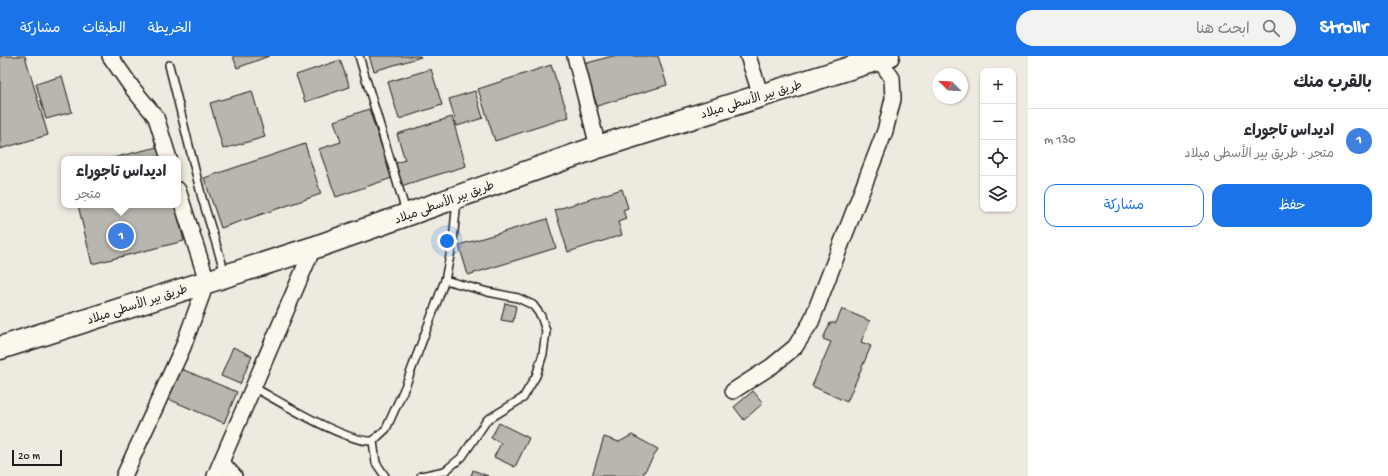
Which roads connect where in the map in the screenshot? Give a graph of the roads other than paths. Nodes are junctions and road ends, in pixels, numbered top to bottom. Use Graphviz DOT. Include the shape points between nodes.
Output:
graph roads {
  1 [pos="110,56"];
  2 [pos="359,56"];
  3 [pos="575,56"];
  4 [pos="748,56"];
  5 [pos="884,58"];
  6 [pos="170,64"];
  7 [pos="761,96"];
  8 [pos="598,147"];
  9 [pos="168,156"];
  10 [pos="181,197"];
  11 [pos="458,198"];
  12 [pos="407,216"];
  13 [pos="313,248"];
  14 [pos="216,278"];
  15 [pos="445,280"];
  16 [pos="0,348"];
  17 [pos="253,387"];
  18 [pos="733,391"];
  19 [pos="374,441"];
  20 [pos="221,462"];
  21 [pos="124,476"];
  22 [pos="215,476"];
  23 [pos="234,476"];
  24 [pos="385,476"];
  25 [pos="421,476"];
  1 -- 9 [label="street" via="156,117"];
  2 -- 12 [label="lane"];
  3 -- 8 [label="street"];
  4 -- 7 [label="street"];
  5 -- 7 [label="main road, طريق بير الأسطى ميلاد"];
  5 -- 18 [label="street" via="892,78 893,99 885,131 811,322 795,347 772,366"];
  6 -- 14 [label="lane" via="202,198"];
  7 -- 8 [label="main road, طريق بير الأسطى ميلاد"];
  8 -- 11 [label="main road, طريق بير الأسطى ميلاد"];
  10 -- 14 [label="street"];
  11 -- 12 [label="main road, طريق بير الأسطى ميلاد"];
  11 -- 15 [label="lane"];
  12 -- 13 [label="main road, طريق بير الأسطى ميلاد"];
  13 -- 14 [label="main road, طريق بير الأسطى ميلاد"];
  13 -- 17 [label="street"];
  14 -- 16 [label="main road, طريق بير الأسطى ميلاد"];
  14 -- 21 [label="street"];
  15 -- 19 [label="lane" via="405,387 386,429"];
  15 -- 25 [label="lane" via="518,298 533,305 541,316 546,332 536,376 523,398 487,420 462,457 445,471"];
  17 -- 19 [label="lane" via="313,420 363,442"];
  17 -- 20 [label="street"];
  19 -- 24 [label="lane" via="376,463"];
  20 -- 22 [label="street"];
  20 -- 23 [label="street"];
}
